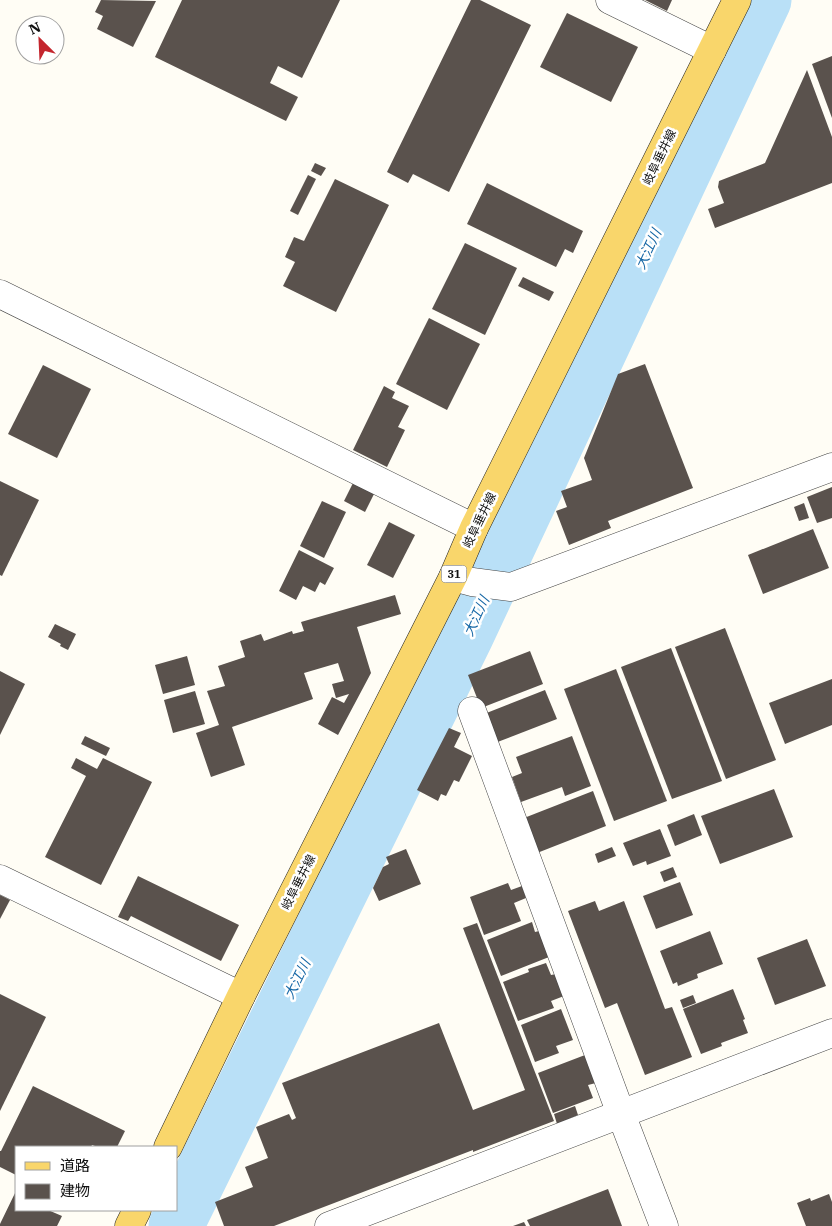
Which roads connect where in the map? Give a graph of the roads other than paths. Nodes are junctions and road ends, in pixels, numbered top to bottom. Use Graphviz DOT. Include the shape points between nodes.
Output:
graph roads {
  1 [pos="610,0"];
  2 [pos="737,0"];
  3 [pos="712,50"];
  4 [pos="0,294"];
  5 [pos="832,467"];
  6 [pos="474,528"];
  7 [pos="463,580"];
  8 [pos="472,711"];
  9 [pos="0,880"];
  10 [pos="241,996"];
  11 [pos="832,1033"];
  12 [pos="621,1114"];
  13 [pos="168,1146"];
  14 [pos="137,1211"];
  15 [pos="130,1226"];
  16 [pos="330,1226"];
  17 [pos="664,1226"];
  1 -- 3 [label="street"];
  2 -- 3 [label="main road, 岐阜垂井線 / 31"];
  3 -- 6 [label="main road, 岐阜垂井線 / 31"];
  4 -- 6 [label="street"];
  5 -- 7 [label="street" via="511,587"];
  6 -- 7 [label="main road, 岐阜垂井線 / 31"];
  7 -- 10 [label="main road, 岐阜垂井線 / 31"];
  8 -- 12 [label="street"];
  9 -- 10 [label="street"];
  10 -- 13 [label="main road, 岐阜垂井線 / 31"];
  11 -- 12 [label="street"];
  12 -- 16 [label="street"];
  12 -- 17 [label="street"];
  14 -- 15 [label="main road"];
}
